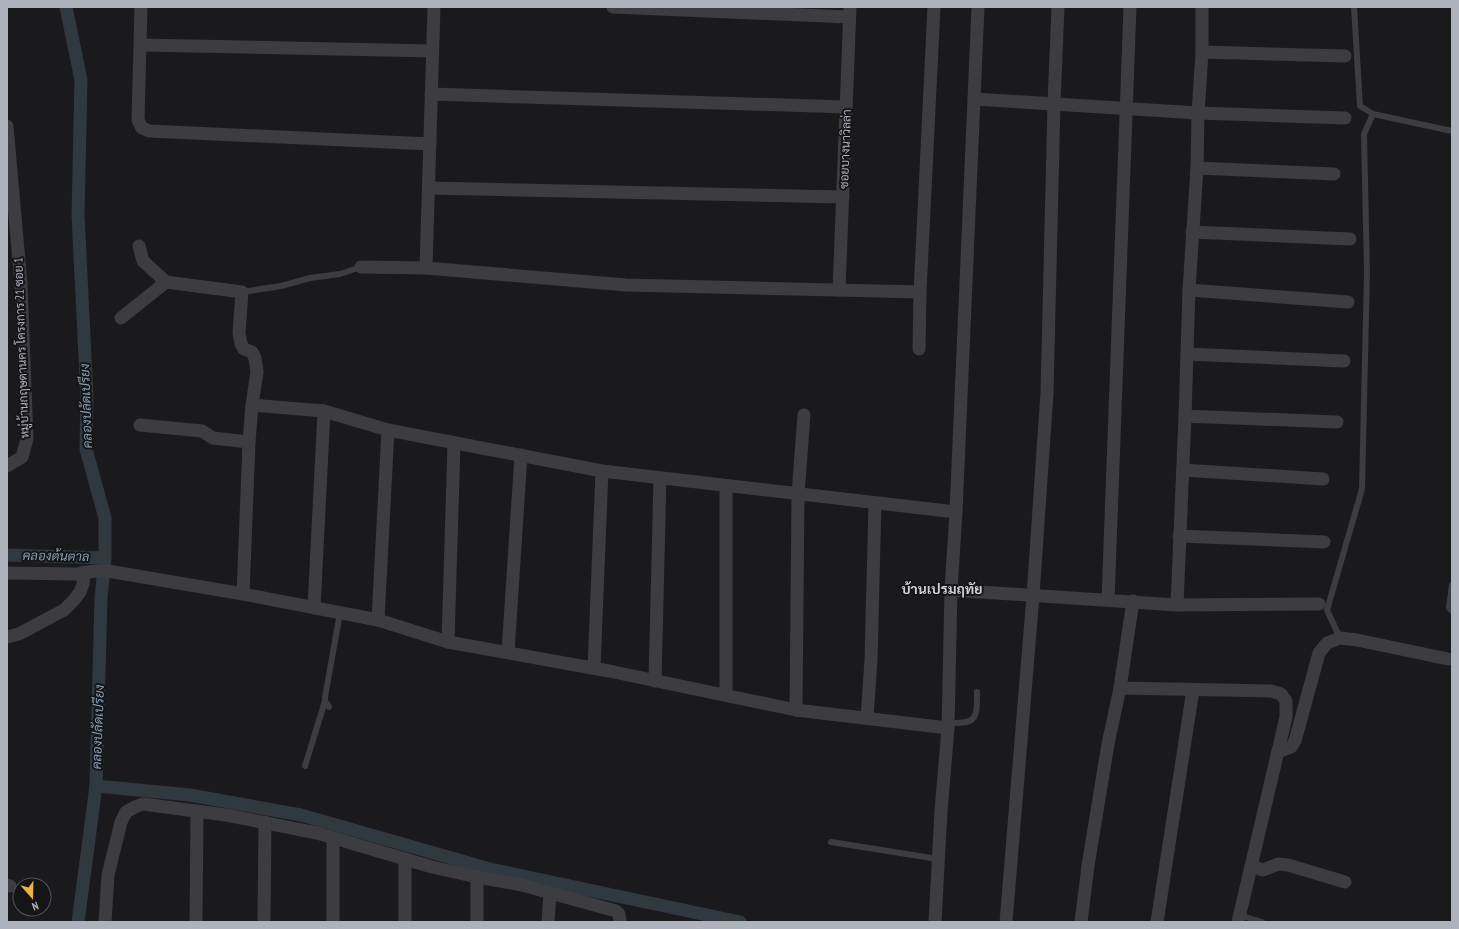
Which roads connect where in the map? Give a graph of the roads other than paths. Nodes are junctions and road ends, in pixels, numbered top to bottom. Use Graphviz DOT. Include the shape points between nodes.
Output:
graph roads {
  1 [pos="141,7"];
  2 [pos="434,7"];
  3 [pos="613,7"];
  4 [pos="934,7"];
  5 [pos="978,7"];
  6 [pos="1058,7"];
  7 [pos="1130,7"];
  8 [pos="1202,7"];
  9 [pos="1354,7"];
  10 [pos="850,12"];
  11 [pos="141,45"];
  12 [pos="432,51"];
  13 [pos="1202,52"];
  14 [pos="1345,56"];
  15 [pos="431,94"];
  16 [pos="974,99"];
  17 [pos="1054,103"];
  18 [pos="846,107"];
  19 [pos="1126,108"];
  20 [pos="1198,112"];
  21 [pos="1373,114"];
  22 [pos="1344,118"];
  23 [pos="7,126"];
  24 [pos="1452,131"];
  25 [pos="430,144"];
  26 [pos="8,161"];
  27 [pos="1197,168"];
  28 [pos="1334,174"];
  29 [pos="428,188"];
  30 [pos="843,198"];
  31 [pos="1192,232"];
  32 [pos="1350,239"];
  33 [pos="139,246"];
  34 [pos="361,267"];
  35 [pos="426,268"];
  36 [pos="166,282"];
  37 [pos="839,290"];
  38 [pos="1189,290"];
  39 [pos="242,292"];
  40 [pos="920,292"];
  41 [pos="1348,302"];
  42 [pos="121,318"];
  43 [pos="919,348"];
  44 [pos="1187,354"];
  45 [pos="1344,361"];
  46 [pos="252,405"];
  47 [pos="324,411"];
  48 [pos="804,415"];
  49 [pos="1185,416"];
  50 [pos="1337,422"];
  51 [pos="140,425"];
  52 [pos="388,430"];
  53 [pos="249,442"];
  54 [pos="454,443"];
  55 [pos="521,455"];
  56 [pos="7,466"];
  57 [pos="1183,470"];
  58 [pos="602,471"];
  59 [pos="660,478"];
  60 [pos="1323,479"];
  61 [pos="726,486"];
  62 [pos="798,494"];
  63 [pos="875,503"];
  64 [pos="956,512"];
  65 [pos="1179,536"];
  66 [pos="1324,542"];
  67 [pos="89,571"];
  68 [pos="7,573"];
  69 [pos="1452,585"];
  70 [pos="951,590"];
  71 [pos="243,594"];
  72 [pos="1033,596"];
  73 [pos="1108,600"];
  74 [pos="1133,601"];
  75 [pos="1319,604"];
  76 [pos="1176,605"];
  77 [pos="314,608"];
  78 [pos="1452,611"];
  79 [pos="340,613"];
  80 [pos="378,620"];
  81 [pos="7,637"];
  82 [pos="1340,638"];
  83 [pos="448,642"];
  84 [pos="508,652"];
  85 [pos="1450,658"];
  86 [pos="594,668"];
  87 [pos="655,681"];
  88 [pos="1120,688"];
  89 [pos="1193,690"];
  90 [pos="977,692"];
  91 [pos="726,695"];
  92 [pos="796,710"];
  93 [pos="867,718"];
  94 [pos="948,726"];
  95 [pos="1278,752"];
  96 [pos="305,766"];
  97 [pos="197,811"];
  98 [pos="265,822"];
  99 [pos="333,838"];
  100 [pos="831,842"];
  101 [pos="406,859"];
  102 [pos="938,859"];
  103 [pos="1251,866"];
  104 [pos="477,877"];
  105 [pos="1345,882"];
  106 [pos="550,893"];
  107 [pos="1239,919"];
  108 [pos="105,922"];
  109 [pos="196,922"];
  110 [pos="264,922"];
  111 [pos="333,922"];
  112 [pos="405,922"];
  113 [pos="477,922"];
  114 [pos="548,922"];
  115 [pos="620,922"];
  116 [pos="935,922"];
  117 [pos="1006,922"];
  118 [pos="1081,922"];
  119 [pos="1157,922"];
  120 [pos="1262,922"];
  1 -- 11 [label="street"];
  2 -- 12 [label="street"];
  3 -- 10 [label="street"];
  4 -- 40 [label="street"];
  5 -- 16 [label="street"];
  6 -- 17 [label="street"];
  7 -- 19 [label="street"];
  8 -- 13 [label="street"];
  9 -- 21 [label="lane" via="1360,106"];
  10 -- 18 [label="street, ซอยบางนาวิลล่า"];
  11 -- 12 [label="street"];
  11 -- 25 [label="street" via="138,120 142,128 149,131"];
  12 -- 15 [label="street"];
  13 -- 14 [label="street"];
  13 -- 20 [label="street"];
  15 -- 18 [label="street"];
  15 -- 25 [label="street"];
  16 -- 17 [label="street"];
  16 -- 64 [label="street"];
  17 -- 19 [label="street"];
  17 -- 72 [label="street" via="1047,393"];
  18 -- 30 [label="street, ซอยบางนาวิลล่า"];
  19 -- 20 [label="street"];
  19 -- 73 [label="street"];
  20 -- 22 [label="street"];
  20 -- 27 [label="street"];
  21 -- 24 [label="lane"];
  21 -- 82 [label="lane" via="1364,134 1367,272 1362,489 1327,610"];
  23 -- 26 [label="street, หมู่บ้านกฤษดานคร โครงการ 21 ซอย 1"];
  25 -- 29 [label="street"];
  26 -- 56 [label="street, หมู่บ้านกฤษดานคร โครงการ 21 ซอย 1" via="21,284 26,439 22,458"];
  27 -- 28 [label="street"];
  27 -- 31 [label="street"];
  29 -- 30 [label="street"];
  29 -- 35 [label="street"];
  30 -- 37 [label="street, ซอยบางนาวิลล่า"];
  31 -- 32 [label="street"];
  31 -- 38 [label="street"];
  33 -- 36 [label="street" via="143,261"];
  34 -- 35 [label="street"];
  34 -- 39 [label="lane" via="340,274"];
  35 -- 37 [label="street" via="626,285"];
  36 -- 39 [label="street"];
  36 -- 42 [label="street"];
  37 -- 40 [label="street"];
  38 -- 41 [label="street"];
  38 -- 44 [label="street"];
  39 -- 46 [label="street" via="239,333 241,344 244,349 252,352 257,372"];
  40 -- 43 [label="street"];
  44 -- 45 [label="street"];
  44 -- 49 [label="street"];
  46 -- 47 [label="street"];
  46 -- 53 [label="street"];
  47 -- 52 [label="street"];
  47 -- 77 [label="street"];
  48 -- 62 [label="street"];
  49 -- 50 [label="street"];
  49 -- 57 [label="street"];
  51 -- 53 [label="street" via="202,431 213,438"];
  52 -- 54 [label="street"];
  52 -- 80 [label="street"];
  53 -- 71 [label="street"];
  54 -- 55 [label="street"];
  54 -- 83 [label="street"];
  55 -- 58 [label="street"];
  55 -- 84 [label="street"];
  57 -- 60 [label="street"];
  57 -- 65 [label="street"];
  58 -- 59 [label="street"];
  58 -- 86 [label="street"];
  59 -- 61 [label="street"];
  59 -- 87 [label="street"];
  61 -- 62 [label="street"];
  61 -- 91 [label="street"];
  62 -- 63 [label="street"];
  62 -- 92 [label="street"];
  63 -- 64 [label="street"];
  63 -- 93 [label="street"];
  64 -- 70 [label="street"];
  65 -- 66 [label="street"];
  65 -- 76 [label="street"];
  67 -- 68 [label="street" via="77,574"];
  67 -- 71 [label="street" via="108,571"];
  67 -- 81 [label="street" via="80,592 64,610 19,634"];
  69 -- 78 [label="lane" via="1449,608"];
  70 -- 72 [label="street"];
  70 -- 94 [label="street"];
  71 -- 77 [label="street"];
  72 -- 73 [label="street"];
  72 -- 117 [label="street"];
  73 -- 74 [label="street"];
  74 -- 76 [label="street"];
  74 -- 88 [label="street"];
  75 -- 76 [label="street"];
  77 -- 79 [label="street"];
  79 -- 80 [label="street"];
  79 -- 96 [label="lane" via="325,697 327,704"];
  80 -- 83 [label="street"];
  82 -- 85 [label="street"];
  82 -- 95 [label="street" via="1327,643 1319,653 1295,741 1290,747"];
  83 -- 84 [label="street"];
  84 -- 86 [label="street"];
  86 -- 87 [label="street"];
  87 -- 91 [label="street"];
  88 -- 89 [label="street"];
  88 -- 118 [label="street" via="1108,744"];
  89 -- 95 [label="street" via="1271,691 1281,694 1286,701 1286,717"];
  89 -- 119 [label="street"];
  90 -- 94 [label="lane" via="977,713 972,720"];
  91 -- 92 [label="street"];
  92 -- 93 [label="street"];
  93 -- 94 [label="street"];
  94 -- 102 [label="street"];
  95 -- 103 [label="street"];
  97 -- 98 [label="street"];
  97 -- 108 [label="street" via="143,804 126,812 121,822 108,875"];
  97 -- 109 [label="street"];
  98 -- 99 [label="street"];
  98 -- 110 [label="street"];
  99 -- 101 [label="street"];
  99 -- 111 [label="street"];
  100 -- 102 [label="lane"];
  101 -- 104 [label="street"];
  101 -- 112 [label="street"];
  102 -- 116 [label="street"];
  103 -- 105 [label="street" via="1263,870 1278,864 1288,865"];
  103 -- 107 [label="street"];
  104 -- 106 [label="street"];
  104 -- 113 [label="street"];
  106 -- 114 [label="street"];
  106 -- 115 [label="street" via="616,911"];
  107 -- 120 [label="lane"];
}
